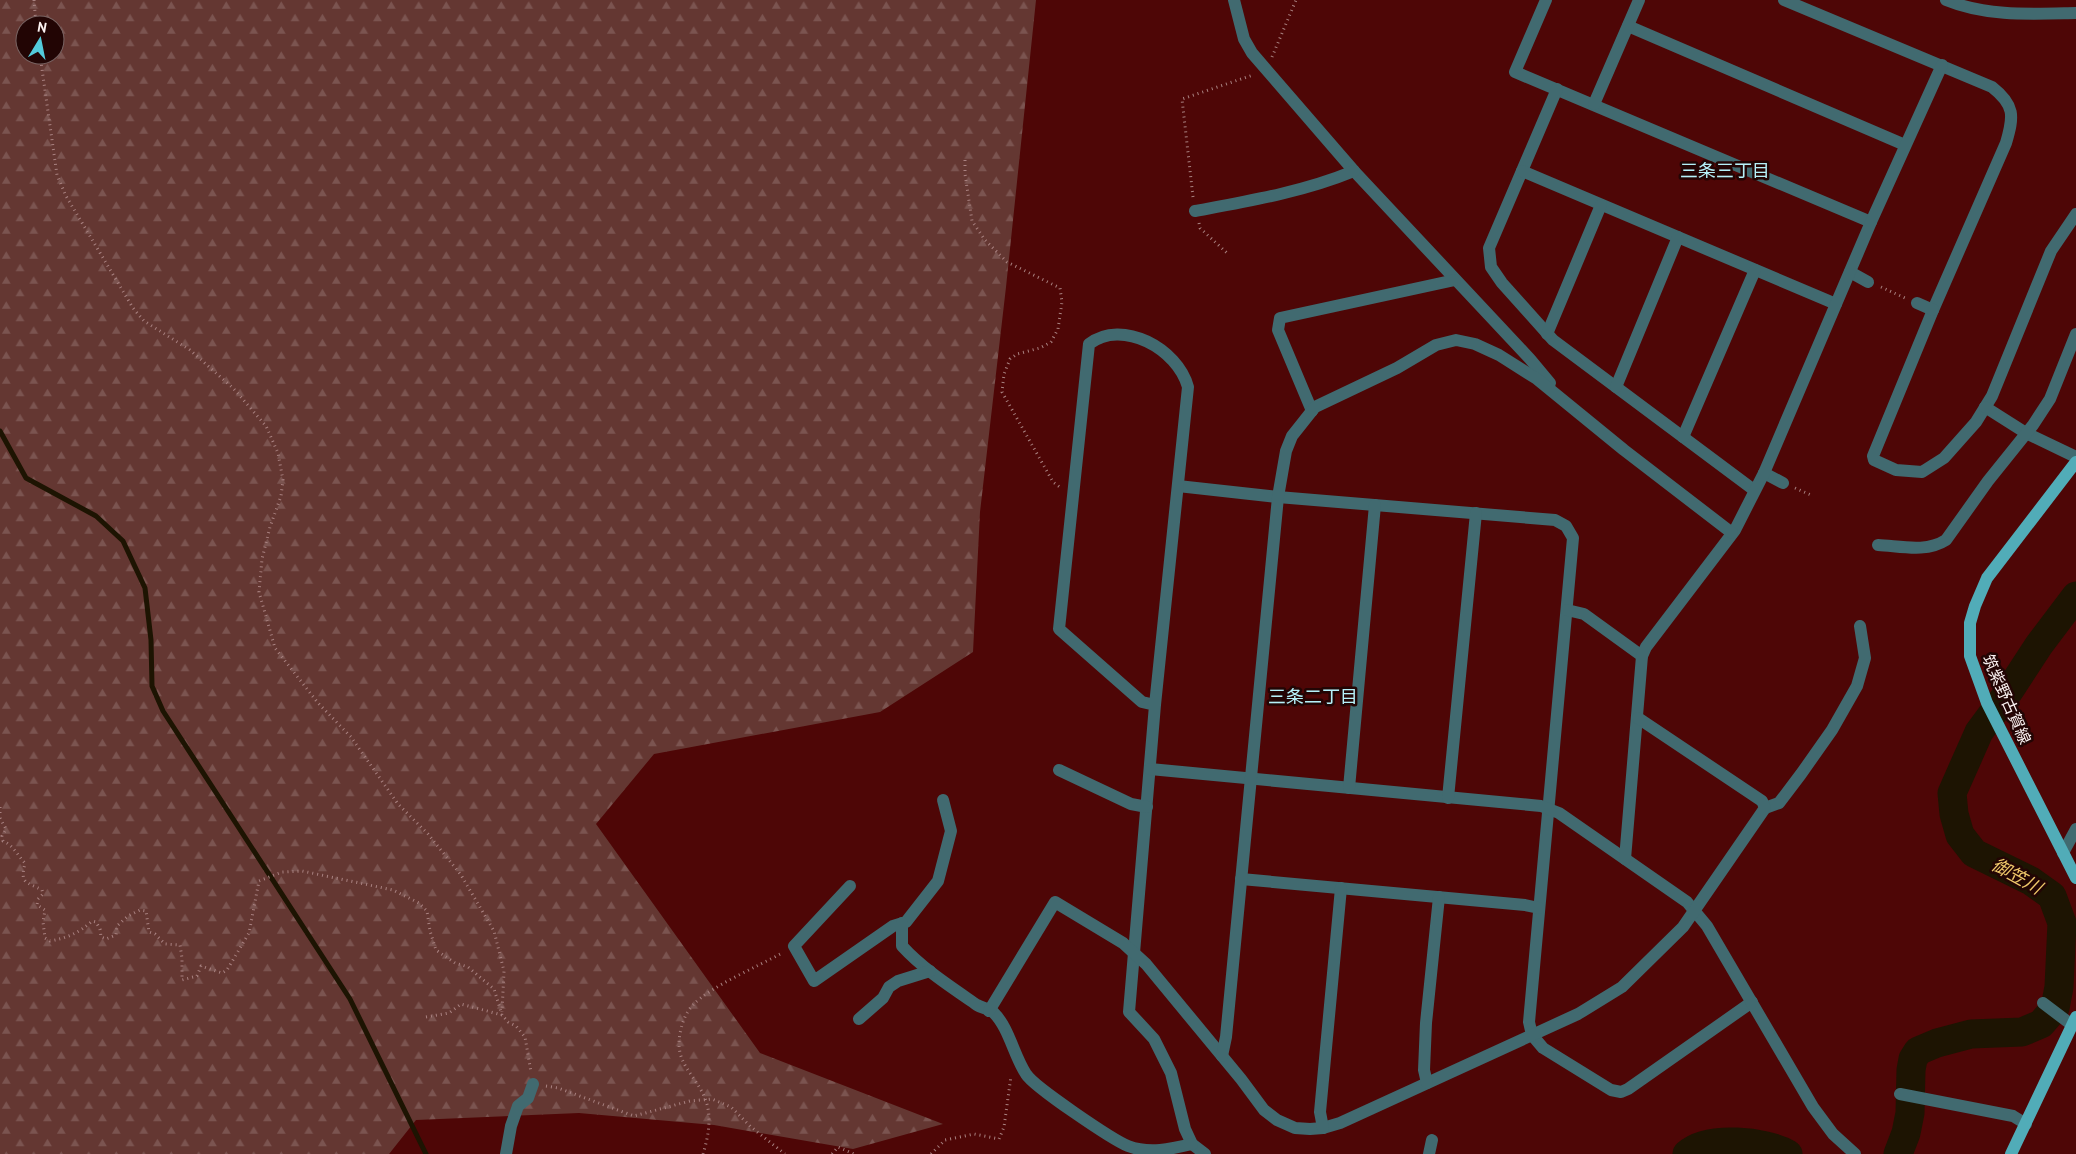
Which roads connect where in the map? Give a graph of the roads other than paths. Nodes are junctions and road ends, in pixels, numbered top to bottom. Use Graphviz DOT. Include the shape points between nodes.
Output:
graph roads {
  1 [pos="1234,0"];
  2 [pos="1546,0"];
  3 [pos="1639,0"];
  4 [pos="1784,0"];
  5 [pos="1946,0"];
  6 [pos="2076,13"];
  7 [pos="1628,26"];
  8 [pos="1942,65"];
  9 [pos="1557,89"];
  10 [pos="1594,104"];
  11 [pos="1905,145"];
  12 [pos="1354,171"];
  13 [pos="1522,171"];
  14 [pos="1602,205"];
  15 [pos="1195,211"];
  16 [pos="2076,214"];
  17 [pos="1871,222"];
  18 [pos="1678,237"];
  19 [pos="1756,270"];
  20 [pos="1850,272"];
  21 [pos="1455,280"];
  22 [pos="1868,282"];
  23 [pos="1917,303"];
  24 [pos="1836,304"];
  25 [pos="1933,310"];
  26 [pos="1547,334"];
  27 [pos="2076,334"];
  28 [pos="1616,387"];
  29 [pos="1561,397"];
  30 [pos="1985,407"];
  31 [pos="1312,411"];
  32 [pos="2026,433"];
  33 [pos="1683,437"];
  34 [pos="2076,457"];
  35 [pos="2076,462"];
  36 [pos="1764,473"];
  37 [pos="1783,484"];
  38 [pos="1178,486"];
  39 [pos="1754,490"];
  40 [pos="1278,497"];
  41 [pos="1375,505"];
  42 [pos="1476,513"];
  43 [pos="1732,533"];
  44 [pos="1878,544"];
  45 [pos="1567,610"];
  46 [pos="1860,626"];
  47 [pos="1642,656"];
  48 [pos="1155,705"];
  49 [pos="1638,718"];
  50 [pos="1150,769"];
  51 [pos="1059,770"];
  52 [pos="1251,779"];
  53 [pos="1348,788"];
  54 [pos="1448,798"];
  55 [pos="943,800"];
  56 [pos="1147,807"];
  57 [pos="1549,808"];
  58 [pos="1766,808"];
  59 [pos="2076,829"];
  60 [pos="2064,853"];
  61 [pos="1625,859"];
  62 [pos="2076,878"];
  63 [pos="1241,879"];
  64 [pos="850,886"];
  65 [pos="1341,888"];
  66 [pos="1439,897"];
  67 [pos="1539,908"];
  68 [pos="1694,910"];
  69 [pos="902,923"];
  70 [pos="1134,953"];
  71 [pos="930,970"];
  72 [pos="1752,1002"];
  73 [pos="2043,1003"];
  74 [pos="989,1011"];
  75 [pos="859,1019"];
  76 [pos="2074,1021"];
  77 [pos="1532,1035"];
  78 [pos="1222,1056"];
  79 [pos="1427,1083"];
  80 [pos="533,1084"];
  81 [pos="1900,1094"];
  82 [pos="2026,1124"];
  83 [pos="1323,1128"];
  84 [pos="1432,1140"];
  85 [pos="1192,1144"];
  86 [pos="506,1154"];
  87 [pos="1205,1154"];
  88 [pos="1429,1154"];
  89 [pos="1855,1154"];
  90 [pos="2012,1154"];
  1 -- 12 [label="street" via="1244,39 1252,53"];
  2 -- 9 [label="street" via="1515,72"];
  3 -- 7 [label="street"];
  4 -- 8 [label="street"];
  5 -- 6 [label="street" via="1959,6 2011,14"];
  7 -- 10 [label="street"];
  7 -- 11 [label="street"];
  8 -- 11 [label="street"];
  8 -- 25 [label="street" via="1992,86 2009,104 2012,117 2006,143"];
  9 -- 10 [label="street"];
  9 -- 13 [label="street"];
  10 -- 17 [label="street"];
  11 -- 17 [label="street"];
  12 -- 15 [label="street" via="1279,195"];
  12 -- 21 [label="street"];
  13 -- 14 [label="street"];
  13 -- 26 [label="street" via="1489,248 1489,258 1502,283"];
  14 -- 18 [label="street"];
  14 -- 26 [label="street"];
  16 -- 30 [label="street" via="2051,251"];
  17 -- 20 [label="street"];
  18 -- 19 [label="street"];
  18 -- 28 [label="street"];
  19 -- 24 [label="street"];
  19 -- 33 [label="street"];
  20 -- 22 [label="street"];
  20 -- 24 [label="street"];
  21 -- 29 [label="street" via="1530,359"];
  21 -- 31 [label="street" via="1280,318 1278,330"];
  23 -- 25 [label="street"];
  24 -- 36 [label="street"];
  25 -- 30 [label="street" via="1874,460 1896,470 1922,472 1944,458"];
  26 -- 28 [label="street"];
  27 -- 32 [label="street" via="2050,399"];
  28 -- 33 [label="street"];
  29 -- 31 [label="street" via="1499,355 1456,340 1436,345"];
  29 -- 43 [label="street"];
  30 -- 32 [label="street"];
  31 -- 40 [label="street" via="1292,436 1286,451"];
  32 -- 34 [label="street"];
  32 -- 44 [label="street" via="1946,540 1937,546 1923,548"];
  33 -- 39 [label="street"];
  35 -- 60 [label="main road, 筑紫野古賀線" via="1987,578 1970,623 1970,656 1987,703"];
  36 -- 37 [label="street"];
  36 -- 39 [label="street"];
  38 -- 40 [label="street"];
  38 -- 48 [label="street"];
  38 -- 48 [label="street" via="1188,387 1185,376 1156,345 1140,337 1098,337 1089,344 1059,629 1142,702"];
  39 -- 43 [label="street"];
  40 -- 41 [label="street"];
  40 -- 52 [label="street"];
  41 -- 42 [label="street"];
  41 -- 53 [label="street"];
  42 -- 45 [label="street" via="1555,520 1566,526 1573,538"];
  42 -- 54 [label="street"];
  43 -- 47 [label="street"];
  45 -- 47 [label="street" via="1584,614"];
  45 -- 57 [label="street"];
  46 -- 58 [label="street" via="1865,658 1857,686 1832,730 1801,774 1778,803"];
  47 -- 49 [label="street"];
  48 -- 50 [label="street"];
  49 -- 58 [label="street" via="1762,801"];
  49 -- 61 [label="street"];
  50 -- 52 [label="street"];
  50 -- 56 [label="street"];
  51 -- 56 [label="street" via="1132,804"];
  52 -- 53 [label="street"];
  52 -- 63 [label="street"];
  53 -- 54 [label="street"];
  54 -- 57 [label="street"];
  55 -- 69 [label="street" via="951,831 938,880"];
  56 -- 70 [label="street"];
  57 -- 61 [label="street"];
  57 -- 67 [label="street"];
  58 -- 68 [label="street"];
  59 -- 60 [label="street"];
  60 -- 62 [label="main road, 筑紫野古賀線"];
  61 -- 68 [label="street"];
  63 -- 65 [label="street"];
  63 -- 78 [label="street"];
  64 -- 69 [label="street" via="794,946 814,981"];
  65 -- 66 [label="street"];
  65 -- 83 [label="street" via="1320,1112"];
  66 -- 67 [label="street"];
  66 -- 79 [label="street" via="1426,1023 1424,1070"];
  67 -- 77 [label="street" via="1529,1022"];
  68 -- 72 [label="street"];
  68 -- 77 [label="street" via="1676,934 1622,987 1578,1014"];
  69 -- 71 [label="street" via="902,946"];
  70 -- 74 [label="street" via="1055,902"];
  70 -- 78 [label="street"];
  70 -- 85 [label="street" via="1129,1012 1154,1039 1172,1073 1185,1129"];
  71 -- 74 [label="street"];
  71 -- 75 [label="street" via="898,980 889,987 884,998"];
  72 -- 77 [label="street" via="1621,1092 1611,1090 1542,1048"];
  72 -- 89 [label="street" via="1813,1107 1833,1134"];
  73 -- 76 [label="street"];
  74 -- 85 [label="street" via="994,1013 1011,1041 1027,1076 1067,1108 1128,1146 1152,1150"];
  76 -- 82 [label="main road"];
  77 -- 79 [label="street"];
  78 -- 83 [label="street" via="1264,1110 1276,1120 1295,1128"];
  79 -- 83 [label="street"];
  80 -- 86 [label="street" via="528,1098 515,1113"];
  81 -- 82 [label="street" via="2013,1116"];
  82 -- 90 [label="main road"];
  84 -- 88 [label="street"];
  85 -- 87 [label="street"];
}
